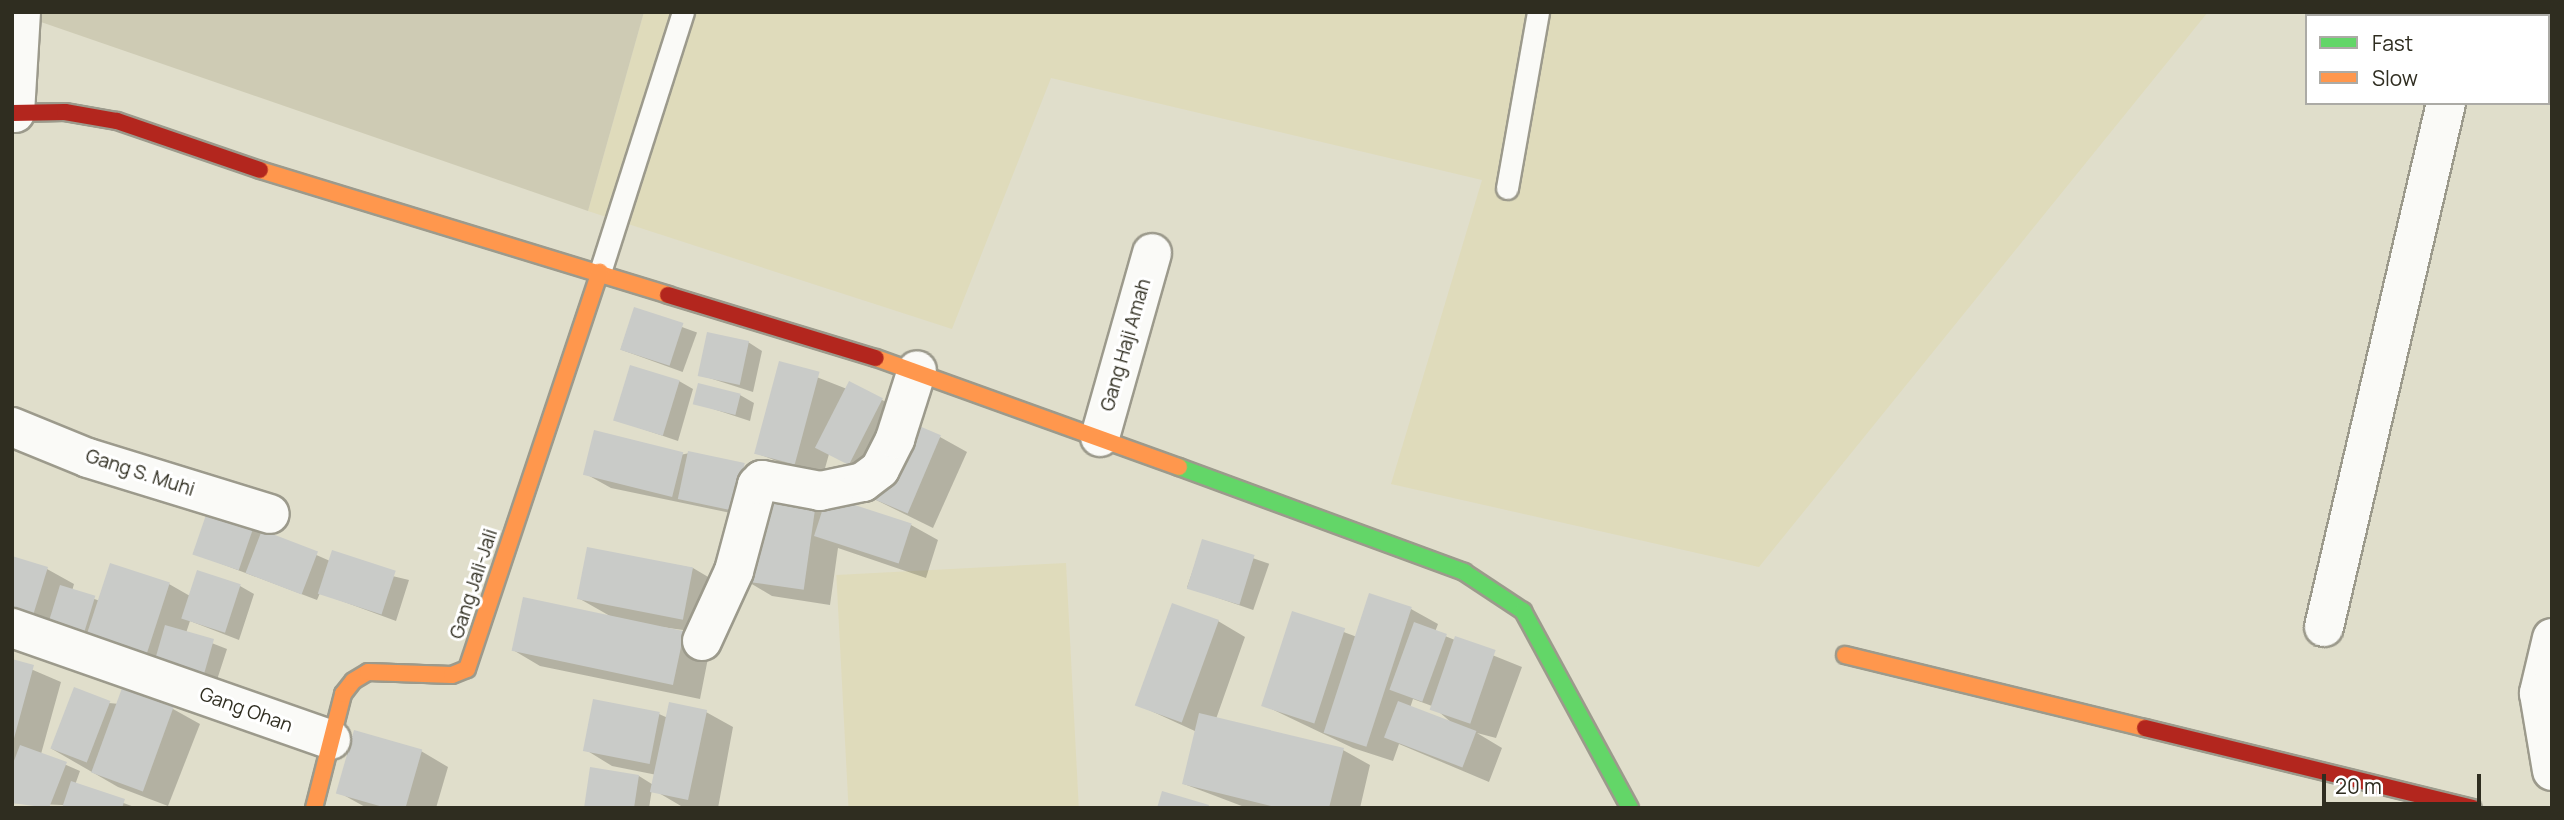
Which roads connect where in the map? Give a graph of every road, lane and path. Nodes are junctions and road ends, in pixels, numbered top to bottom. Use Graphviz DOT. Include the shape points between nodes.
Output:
graph roads {
  1 [pos="21,12"];
  2 [pos="683,12"];
  3 [pos="1538,12"];
  4 [pos="2446,105"];
  5 [pos="14,113"];
  6 [pos="1507,188"];
  7 [pos="1152,253"];
  8 [pos="600,272"];
  9 [pos="917,370"];
  10 [pos="12,427"];
  11 [pos="1100,437"];
  12 [pos="270,514"];
  13 [pos="2324,627"];
  14 [pos="12,628"];
  15 [pos="2552,638"];
  16 [pos="702,641"];
  17 [pos="1845,655"];
  18 [pos="331,740"];
  19 [pos="2552,771"];
  20 [pos="314,808"];
  21 [pos="1630,808"];
  22 [pos="2472,808"];
  1 -- 5 [label="street"];
  2 -- 8 [label="lane"];
  3 -- 6 [label="lane"];
  4 -- 13 [label="street"];
  5 -- 8 [label="street" via="65,112 117,121"];
  7 -- 11 [label="street, Gang Haji Amah"];
  8 -- 9 [label="street"];
  8 -- 18 [label="street, Gang Jali-Jali" via="467,669 452,675 368,671 344,694"];
  9 -- 11 [label="street"];
  9 -- 16 [label="street" via="895,439 880,469 863,482 820,491 762,480 757,485 734,571"];
  10 -- 12 [label="street, Gang S. Muhi" via="88,458"];
  11 -- 21 [label="street" via="1464,572 1523,611"];
  14 -- 18 [label="street, Gang Ohan"];
  15 -- 19 [label="street" via="2539,693"];
  17 -- 22 [label="street"];
  18 -- 20 [label="street, Gang Jali-Jali"];
}
